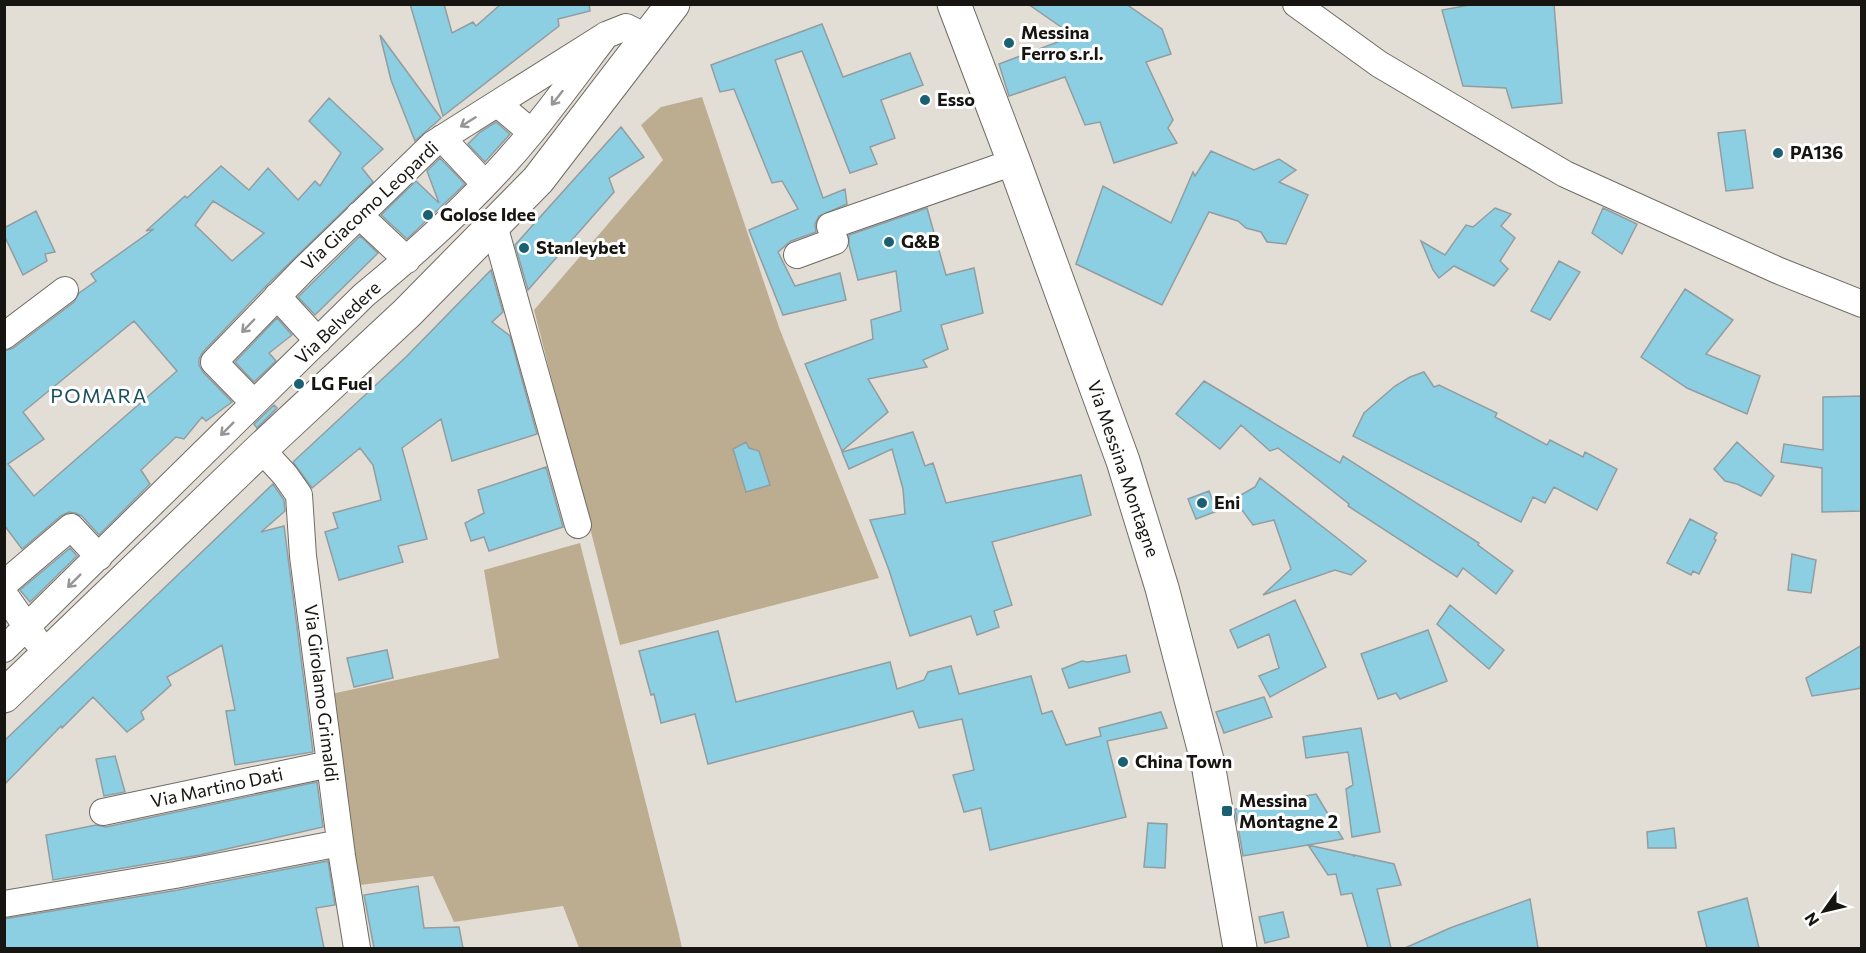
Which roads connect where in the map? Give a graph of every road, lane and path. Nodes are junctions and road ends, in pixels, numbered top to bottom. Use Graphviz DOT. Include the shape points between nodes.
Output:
graph roads {
  1 [pos="673,4"];
  2 [pos="954,4"];
  3 [pos="1296,4"];
  4 [pos="606,35"];
  5 [pos="648,38"];
  6 [pos="498,104"];
  7 [pos="531,132"];
  8 [pos="442,138"];
  9 [pos="1014,162"];
  10 [pos="485,184"];
  11 [pos="358,215"];
  12 [pos="494,225"];
  13 [pos="797,255"];
  14 [pos="407,260"];
  15 [pos="65,290"];
  16 [pos="277,296"];
  17 [pos="1862,304"];
  18 [pos="4,336"];
  19 [pos="318,341"];
  20 [pos="254,403"];
  21 [pos="261,449"];
  22 [pos="578,525"];
  23 [pos="99,556"];
  24 [pos="4,584"];
  25 [pos="4,594"];
  26 [pos="27,627"];
  27 [pos="4,649"];
  28 [pos="46,655"];
  29 [pos="4,696"];
  30 [pos="330,764"];
  31 [pos="103,812"];
  32 [pos="340,843"];
  33 [pos="4,903"];
  34 [pos="357,948"];
  35 [pos="1240,948"];
  1 -- 5 [label="street"];
  2 -- 9 [label="street, Via Messina Montagne"];
  3 -- 17 [label="street" via="1379,64 1565,174"];
  4 -- 5 [label="street" via="626,27"];
  4 -- 6 [label="street, Via Giacomo Leopardi"];
  4 -- 7 [label="street, Via Belvedere, one-way"];
  5 -- 12 [label="street" via="538,180"];
  6 -- 7 [label="street"];
  6 -- 8 [label="street, Via Giacomo Leopardi, one-way"];
  7 -- 10 [label="street, Via Belvedere"];
  8 -- 10 [label="street"];
  8 -- 11 [label="street, Via Giacomo Leopardi"];
  9 -- 13 [label="street" via="830,226 835,241"];
  9 -- 35 [label="street, Via Messina Montagne" via="1123,461 1162,588 1208,764"];
  10 -- 14 [label="street, Via Belvedere"];
  11 -- 14 [label="street"];
  11 -- 16 [label="street, Via Giacomo Leopardi"];
  12 -- 21 [label="street" via="408,314"];
  12 -- 22 [label="street"];
  14 -- 19 [label="street, Via Belvedere" via="364,295"];
  15 -- 18 [label="street"];
  16 -- 19 [label="street"];
  16 -- 20 [label="street, Via Giacomo Leopardi, one-way" via="214,362"];
  19 -- 20 [label="street, Via Belvedere"];
  20 -- 23 [label="street, Via Belvedere, one-way"];
  21 -- 28 [label="street"];
  21 -- 30 [label="street, Via Girolamo Grimaldi" via="299,495"];
  23 -- 24 [label="street" via="71,527"];
  23 -- 26 [label="street, Via Belvedere, one-way"];
  25 -- 26 [label="street"];
  26 -- 27 [label="street, Via Belvedere"];
  26 -- 28 [label="street"];
  28 -- 29 [label="street"];
  30 -- 31 [label="street, Via Martino Dati"];
  30 -- 32 [label="street, Via Girolamo Grimaldi"];
  32 -- 33 [label="street"];
  32 -- 34 [label="street, Via Girolamo Grimaldi"];
}
